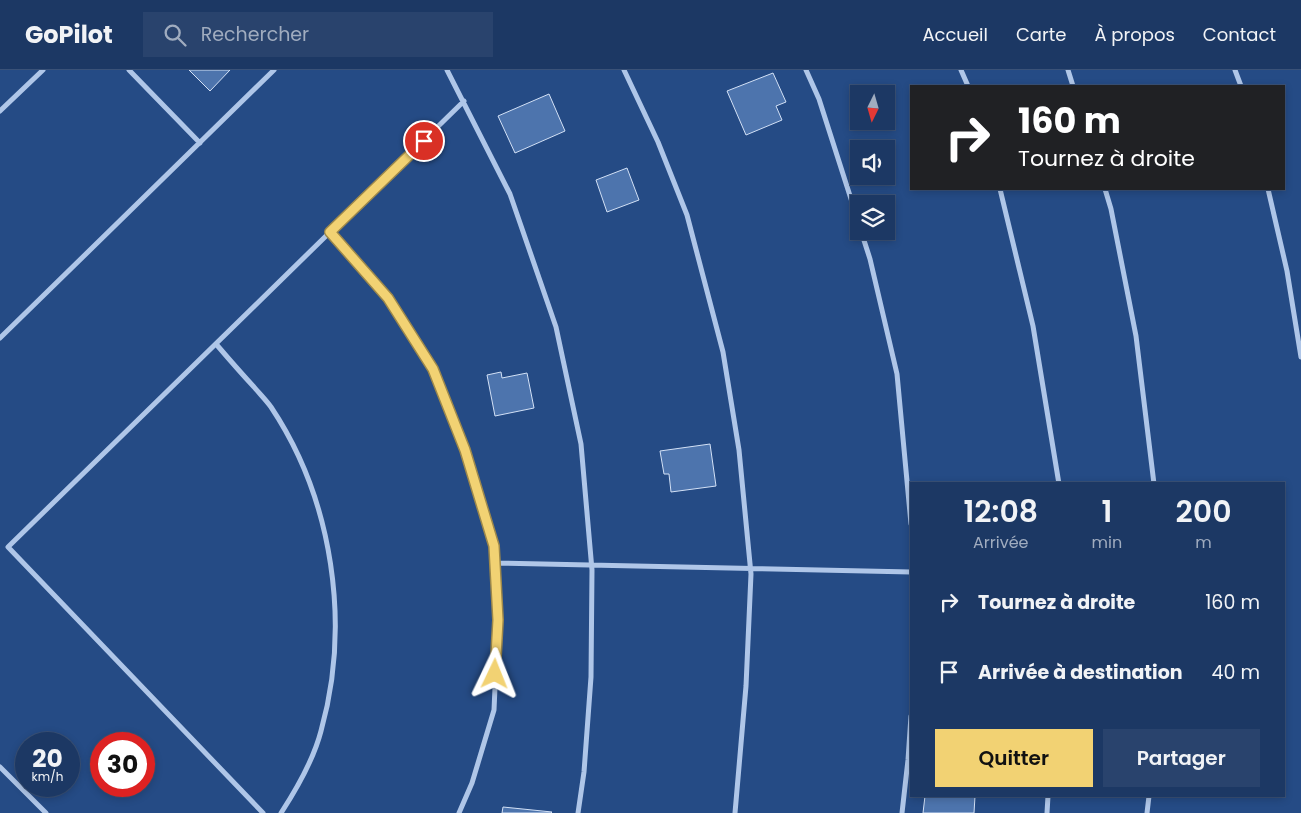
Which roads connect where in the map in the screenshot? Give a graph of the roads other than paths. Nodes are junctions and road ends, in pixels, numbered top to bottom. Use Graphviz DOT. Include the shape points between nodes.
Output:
graph roads {
  1 [pos="43,70"];
  2 [pos="129,70"];
  3 [pos="274,70"];
  4 [pos="447,70"];
  5 [pos="624,70"];
  6 [pos="806,70"];
  7 [pos="962,70"];
  8 [pos="1068,70"];
  9 [pos="1235,70"];
  10 [pos="968,85"];
  11 [pos="1073,85"];
  12 [pos="1241,85"];
  13 [pos="464,102"];
  14 [pos="0,111"];
  15 [pos="200,143"];
  16 [pos="1000,190"];
  17 [pos="1104,190"];
  18 [pos="1268,190"];
  19 [pos="850,196"];
  20 [pos="330,232"];
  21 [pos="864,240"];
  22 [pos="0,338"];
  23 [pos="216,344"];
  24 [pos="1301,357"];
  25 [pos="1059,482"];
  26 [pos="1154,482"];
  27 [pos="910,513"];
  28 [pos="495,563"];
  29 [pos="592,565"];
  30 [pos="750,569"];
  31 [pos="910,572"];
  32 [pos="910,731"];
  33 [pos="0,767"];
  34 [pos="1048,797"];
  35 [pos="1149,797"];
  36 [pos="46,813"];
  37 [pos="263,813"];
  38 [pos="281,813"];
  39 [pos="459,813"];
  40 [pos="578,813"];
  41 [pos="735,813"];
  42 [pos="902,813"];
  43 [pos="1046,813"];
  44 [pos="1147,813"];
  1 -- 14 [label="street"];
  2 -- 15 [label="street"];
  3 -- 15 [label="street"];
  4 -- 13 [label="street"];
  5 -- 30 [label="street" via="658,142 686,215 723,352 740,450"];
  6 -- 19 [label="street" via="819,99"];
  7 -- 10 [label="street"];
  8 -- 11 [label="street"];
  9 -- 12 [label="street"];
  13 -- 20 [label="street"];
  13 -- 29 [label="street" via="510,194 556,327 581,444"];
  15 -- 22 [label="street"];
  16 -- 25 [label="street" via="1034,326"];
  17 -- 26 [label="street" via="1136,336"];
  18 -- 24 [label="street" via="1287,271"];
  20 -- 23 [label="street"];
  20 -- 28 [label="street" via="388,298 433,369 465,450 494,546"];
  21 -- 27 [label="street" via="897,374"];
  23 -- 37 [label="street" via="8,548"];
  23 -- 38 [label="street" via="270,406 302,462 324,524 333,587 333,669 321,732 297,787"];
  28 -- 29 [label="street"];
  28 -- 39 [label="street" via="498,620 494,710 472,783"];
  29 -- 30 [label="street"];
  29 -- 40 [label="street" via="591,677"];
  30 -- 31 [label="street"];
  30 -- 41 [label="street" via="746,686"];
  32 -- 42 [label="street"];
  33 -- 36 [label="street"];
  34 -- 43 [label="street"];
  35 -- 44 [label="street"];
}
